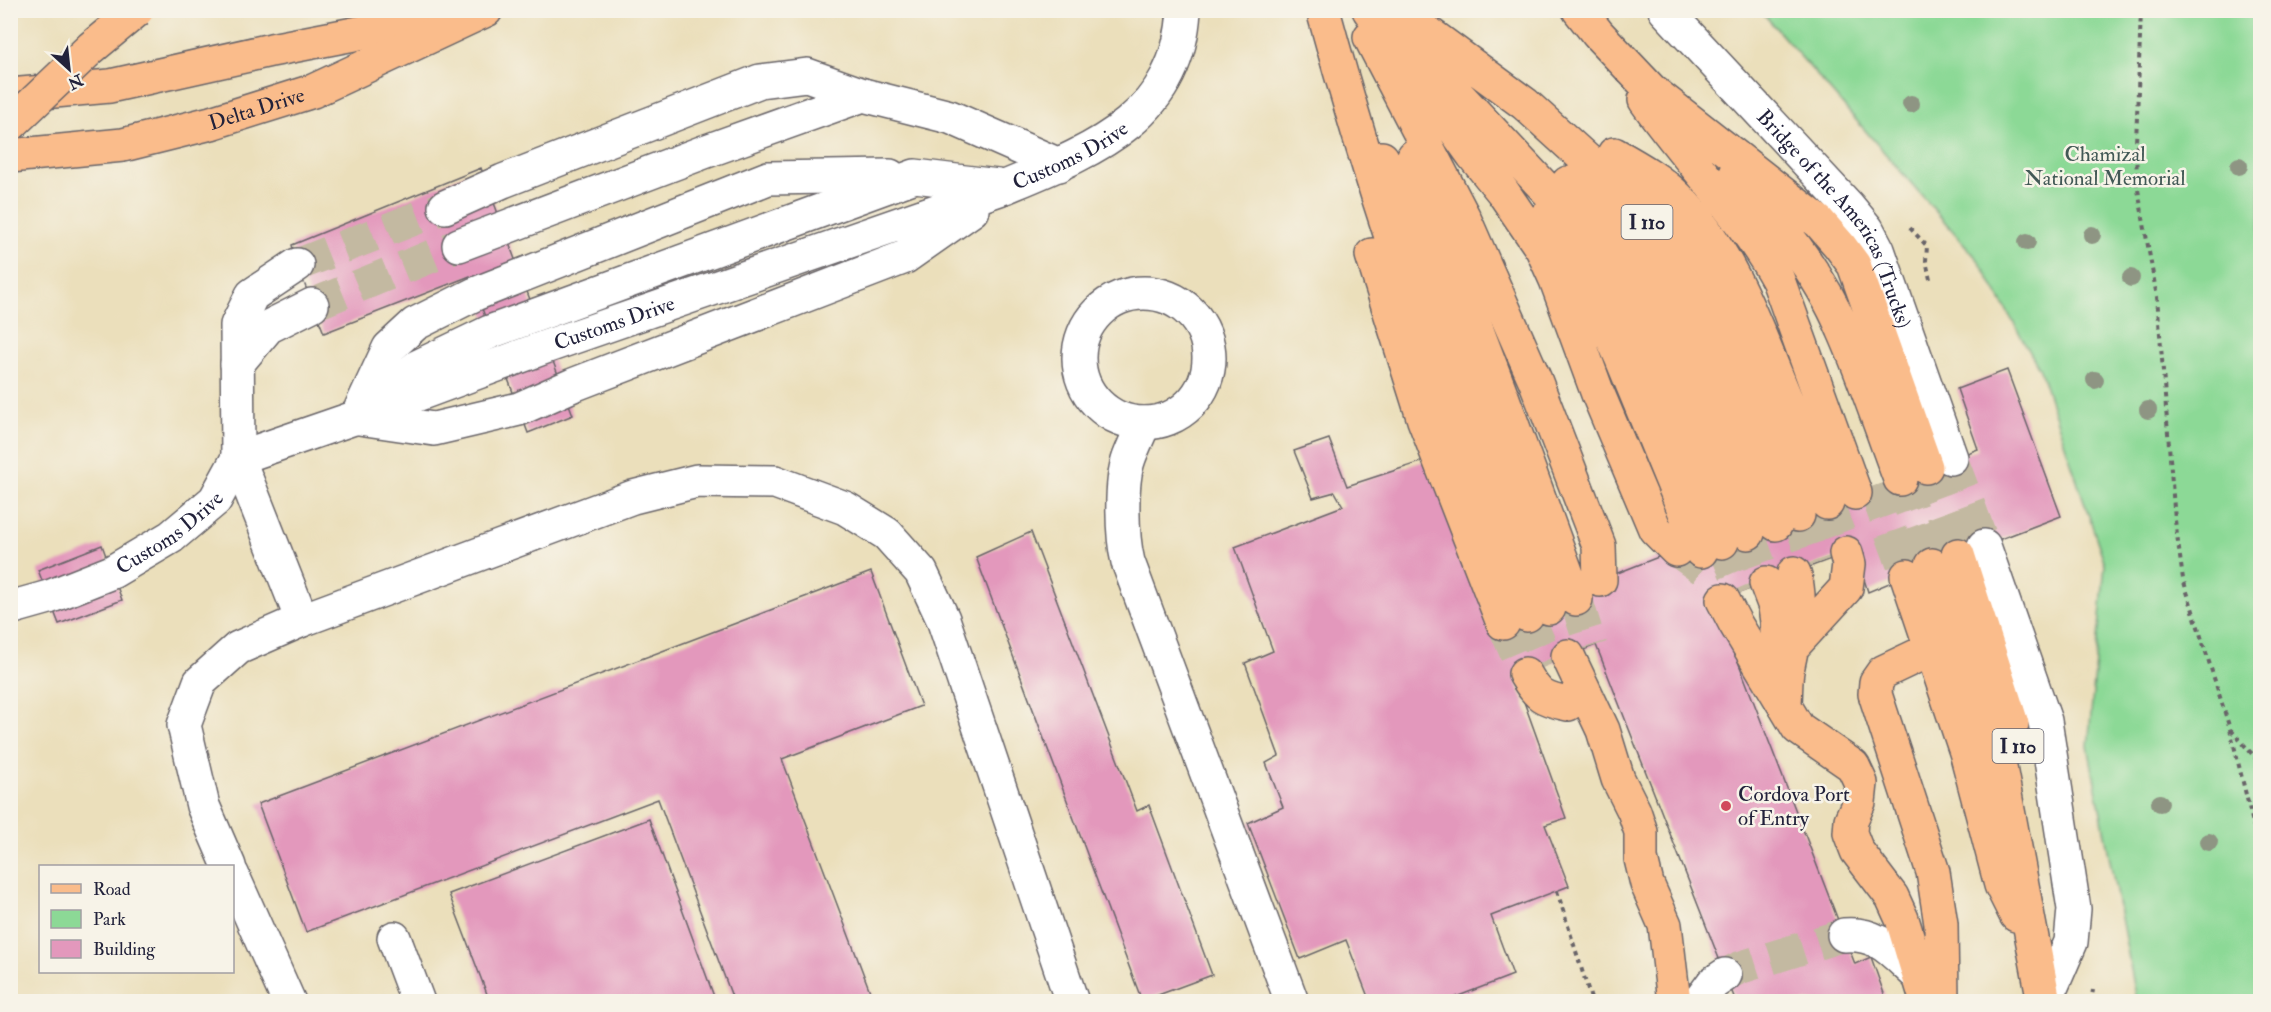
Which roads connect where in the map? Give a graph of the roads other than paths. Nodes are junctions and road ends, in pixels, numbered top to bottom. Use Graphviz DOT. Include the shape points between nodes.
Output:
graph roads {
  1 [pos="137,10"];
  2 [pos="476,10"];
  3 [pos="486,10"];
  4 [pos="1184,10"];
  5 [pos="1323,10"];
  6 [pos="1358,10"];
  7 [pos="1369,10"];
  8 [pos="1378,10"];
  9 [pos="1665,10"];
  10 [pos="1408,18"];
  11 [pos="1589,22"];
  12 [pos="1343,85"];
  13 [pos="1652,91"];
  14 [pos="863,94"];
  15 [pos="10,95"];
  16 [pos="10,125"];
  17 [pos="10,156"];
  18 [pos="1059,165"];
  19 [pos="915,176"];
  20 [pos="1005,187"];
  21 [pos="445,207"];
  22 [pos="459,245"];
  23 [pos="297,265"];
  24 [pos="312,305"];
  25 [pos="237,364"];
  26 [pos="357,417"];
  27 [pos="1144,423"];
  28 [pos="238,458"];
  29 [pos="1813,509"];
  30 [pos="1846,553"];
  31 [pos="1934,565"];
  32 [pos="1768,582"];
  33 [pos="1551,605"];
  34 [pos="10,608"];
  35 [pos="302,620"];
  36 [pos="1794,638"];
  37 [pos="1944,642"];
  38 [pos="1785,704"];
  39 [pos="1603,730"];
  40 [pos="229,865"];
  41 [pos="234,878"];
  42 [pos="1844,934"];
  43 [pos="394,939"];
  44 [pos="2033,945"];
  45 [pos="1725,975"];
  46 [pos="1923,988"];
  47 [pos="1282,999"];
  48 [pos="289,1002"];
  49 [pos="418,1002"];
  50 [pos="1072,1002"];
  51 [pos="1674,1002"];
  52 [pos="1698,1002"];
  53 [pos="1942,1002"];
  54 [pos="2045,1002"];
  1 -- 16 [label="main road, bridge"];
  2 -- 15 [label="main road" via="110,86"];
  3 -- 17 [label="main road, Delta Drive" via="313,91 211,123 123,145"];
  4 -- 18 [label="lane, Customs Drive" via="1183,32 1172,66 1146,109 1106,141"];
  5 -- 12 [label="main road"];
  6 -- 33 [label="main road" via="1463,216 1535,380 1599,546"];
  7 -- 29 [label="main road" via="1542,249 1655,529"];
  8 -- 29 [label="main road, I 110" via="1578,222 1607,263 1651,356"];
  9 -- 29 [label="lane, Bridge of the Americas (Trucks)" via="1848,206 1867,229 1888,276"];
  10 -- 29 [label="main road, I 110" via="1533,111 1623,193 1654,231"];
  10 -- 29 [label="main road, I 110" via="1495,57 1553,98 1614,154 1644,170 1677,198 1711,238 1735,280 1763,344"];
  11 -- 13 [label="main road"];
  11 -- 29 [label="main road" via="1662,125 1733,211 1778,280 1801,347"];
  12 -- 33 [label="main road" via="1399,189"];
  12 -- 33 [label="main road" via="1363,226 1424,420"];
  13 -- 29 [label="main road" via="1756,198 1819,283 1843,328"];
  13 -- 29 [label="main road" via="1819,222 1854,265"];
  14 -- 18 [label="lane" via="950,117"];
  14 -- 21 [label="lane" via="807,75 760,81"];
  14 -- 22 [label="lane"];
  18 -- 20 [label="lane, Customs Drive"];
  19 -- 20 [label="lane"];
  19 -- 26 [label="lane" via="490,332 417,367"];
  19 -- 26 [label="lane" via="768,177 475,294 415,324 389,348"];
  20 -- 26 [label="lane, Customs Drive" via="548,346"];
  20 -- 26 [label="lane" via="905,256 519,409 434,429"];
  23 -- 25 [label="lane" via="252,295 237,325"];
  24 -- 25 [label="lane" via="268,327"];
  25 -- 28 [label="lane"];
  26 -- 28 [label="lane, Customs Drive"];
  27 -- 47 [label="lane" via="1128,460 1124,546"];
  28 -- 34 [label="lane, Customs Drive" via="215,500 171,537 112,572"];
  28 -- 35 [label="lane"];
  30 -- 36 [label="main road" via="1846,588"];
  31 -- 37 [label="main road, I 110"];
  31 -- 37 [label="main road, I 110"];
  31 -- 54 [label="lane" via="2045,721 2074,909 2071,942"];
  32 -- 36 [label="main road" via="1819,584"];
  32 -- 38 [label="main road" via="1775,607 1776,652"];
  32 -- 38 [label="main road" via="1751,617 1752,649"];
  35 -- 40 [label="lane" via="238,648 200,682 184,725 203,806"];
  35 -- 50 [label="lane" via="633,497 697,481 776,482 845,508 887,534 921,572 944,619"];
  36 -- 38 [label="main road"];
  37 -- 44 [label="main road, I 110" via="1966,752 2001,885"];
  37 -- 44 [label="main road, I 110" via="2016,738 2037,868"];
  37 -- 53 [label="main road" via="1883,672 1876,682 1875,694 1933,872 1941,924"];
  38 -- 46 [label="main road" via="1798,728 1853,766 1861,783 1850,833 1857,851 1892,897"];
  39 -- 39 [label="main road" via="1558,661 1568,704"];
  39 -- 51 [label="main road" via="1618,779 1641,832 1641,859 1647,884 1665,925"];
  41 -- 48 [label="lane"];
  42 -- 46 [label="lane" via="1868,936 1882,944"];
  43 -- 49 [label="lane"];
  44 -- 54 [label="main road"];
  45 -- 52 [label="lane"];
}
